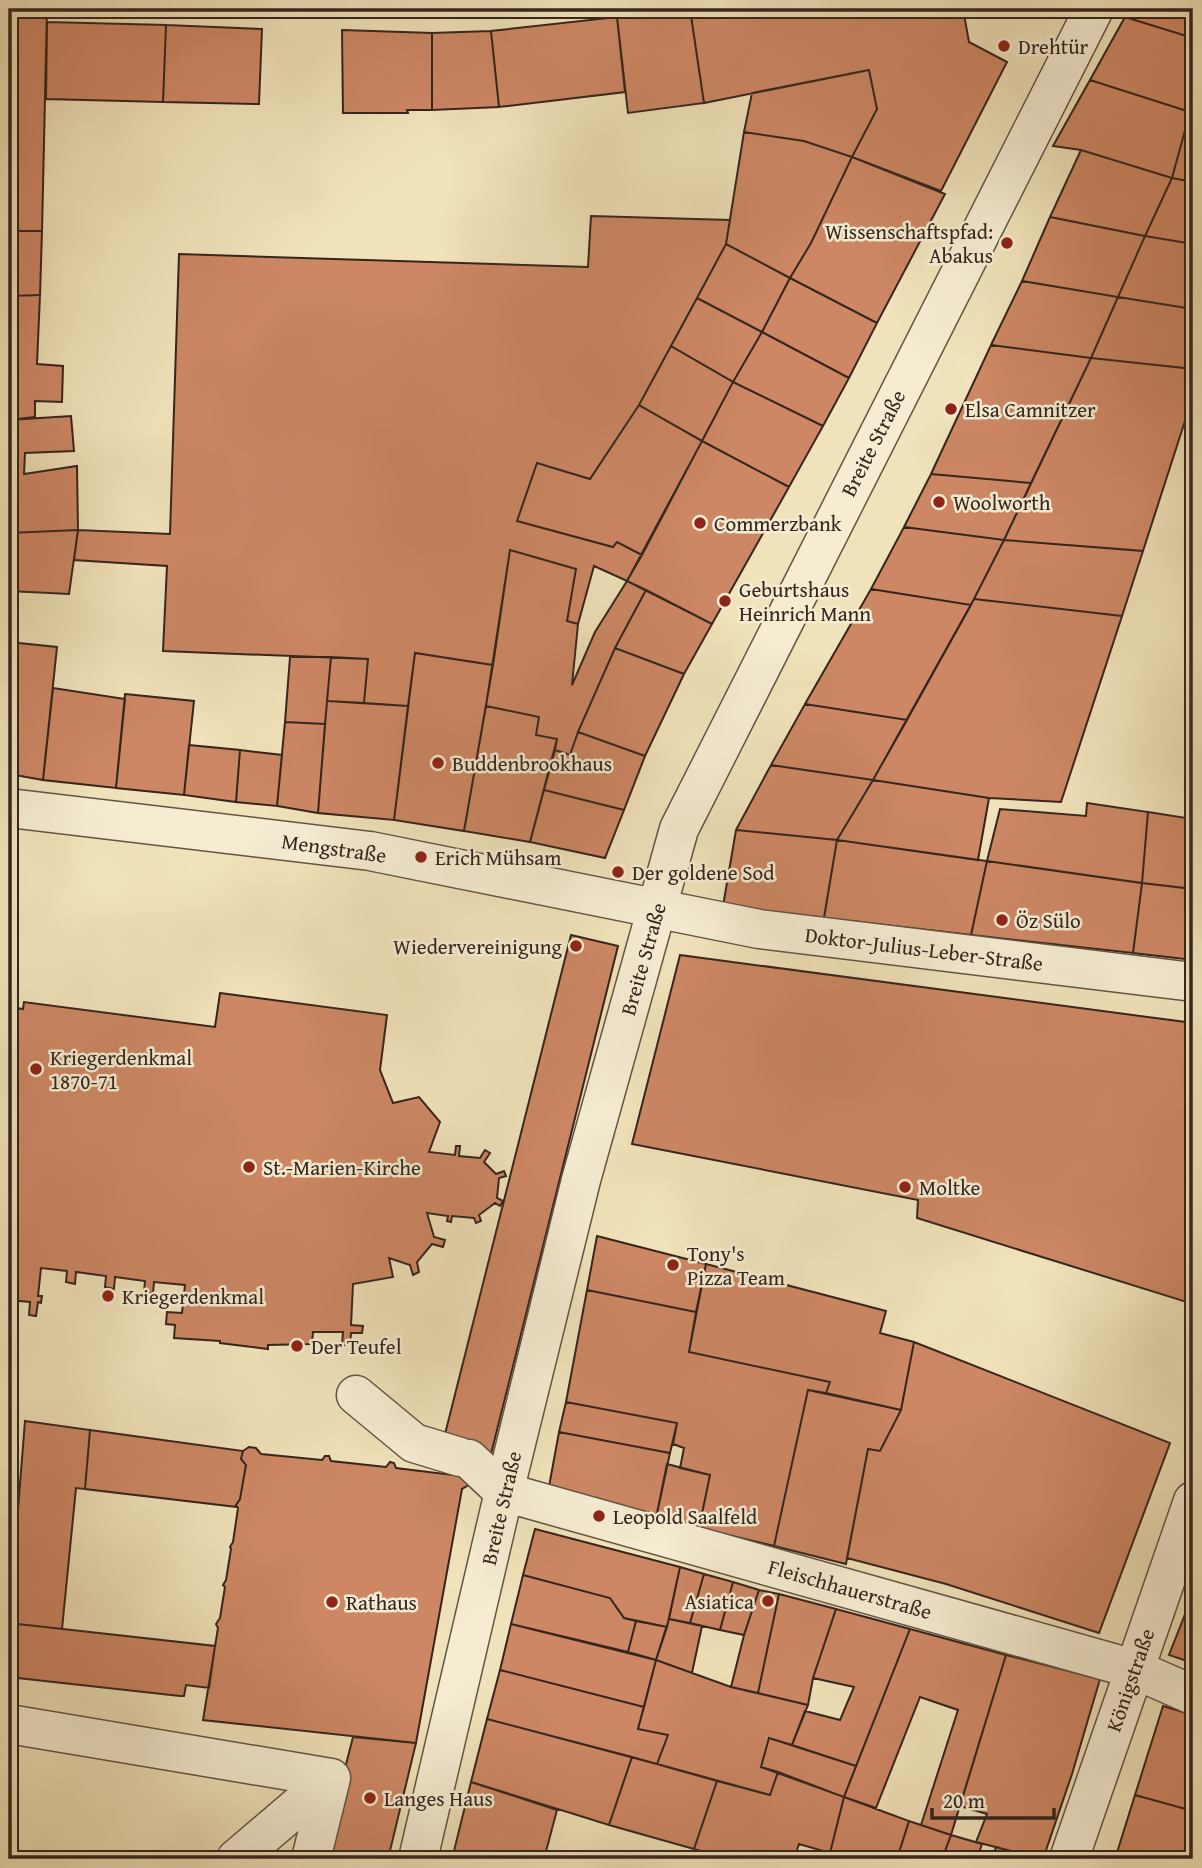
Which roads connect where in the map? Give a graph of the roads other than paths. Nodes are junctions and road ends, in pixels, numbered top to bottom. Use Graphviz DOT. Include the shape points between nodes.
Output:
graph roads {
  1 [pos="1094,9"];
  2 [pos="9,808"];
  3 [pos="657,909"];
  4 [pos="1193,982"];
  5 [pos="356,1395"];
  6 [pos="504,1492"];
  7 [pos="1193,1501"];
  8 [pos="1134,1669"];
  9 [pos="1193,1695"];
  10 [pos="9,1724"];
  11 [pos="331,1779"];
  12 [pos="236,1859"];
  13 [pos="311,1859"];
  14 [pos="418,1859"];
  15 [pos="1069,1859"];
  1 -- 3 [label="street, Breite Straße" via="679,829"];
  2 -- 3 [label="street, Mengstraße" via="370,851"];
  3 -- 4 [label="street, Doktor-Julius-Leber-Straße" via="759,929"];
  3 -- 6 [label="street, Breite Straße" via="581,1180"];
  5 -- 6 [label="street" via="414,1443 464,1458"];
  6 -- 8 [label="street, Fleischhauerstraße"];
  6 -- 14 [label="street, Breite Straße"];
  7 -- 8 [label="street, Königstraße"];
  8 -- 9 [label="street, Fleischhauerstraße"];
  8 -- 15 [label="street, Königstraße"];
  10 -- 11 [label="street"];
  11 -- 12 [label="street"];
  11 -- 13 [label="street"];
}
